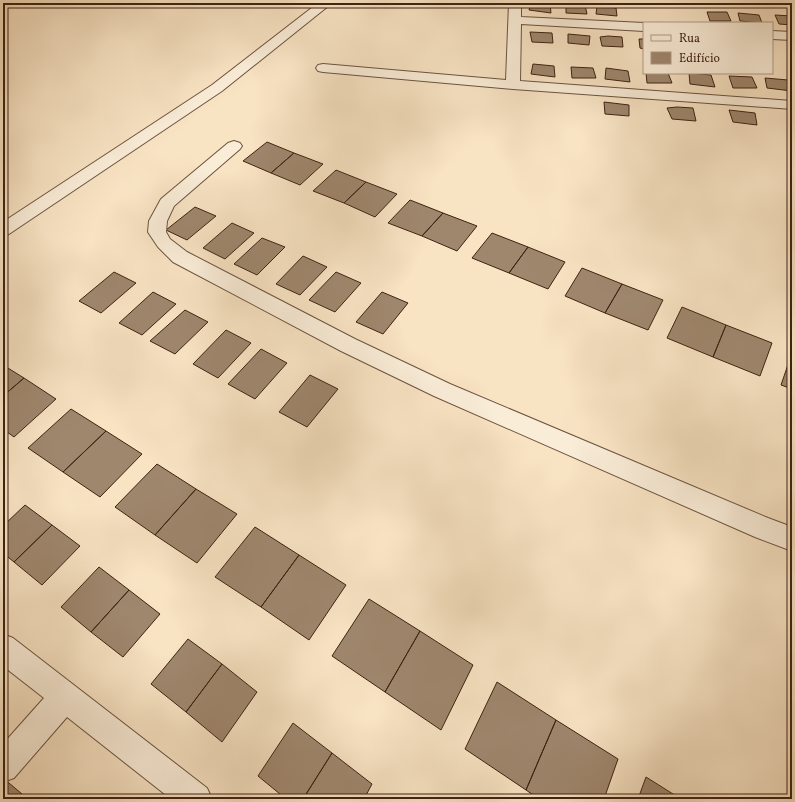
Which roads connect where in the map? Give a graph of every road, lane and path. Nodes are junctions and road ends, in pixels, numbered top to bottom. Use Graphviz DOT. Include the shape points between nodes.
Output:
graph roads {
  1 [pos="326,3"];
  2 [pos="515,3"];
  3 [pos="514,20"];
  4 [pos="643,27"];
  5 [pos="773,35"];
  6 [pos="792,36"];
  7 [pos="323,68"];
  8 [pos="513,85"];
  9 [pos="792,105"];
  10 [pos="234,146"];
  11 [pos="3,230"];
  12 [pos="792,539"];
  13 [pos="3,648"];
  14 [pos="65,697"];
  15 [pos="3,767"];
  16 [pos="196,799"];
  1 -- 11 [label="street" via="217,88"];
  2 -- 3 [label="street"];
  3 -- 4 [label="street"];
  3 -- 8 [label="street"];
  5 -- 6 [label="street"];
  7 -- 8 [label="street"];
  8 -- 9 [label="street"];
  10 -- 12 [label="street" via="167,203 158,221 157,232 164,243 180,256 348,345 442,390"];
  13 -- 14 [label="street"];
  14 -- 15 [label="street"];
  14 -- 16 [label="street"];
}
